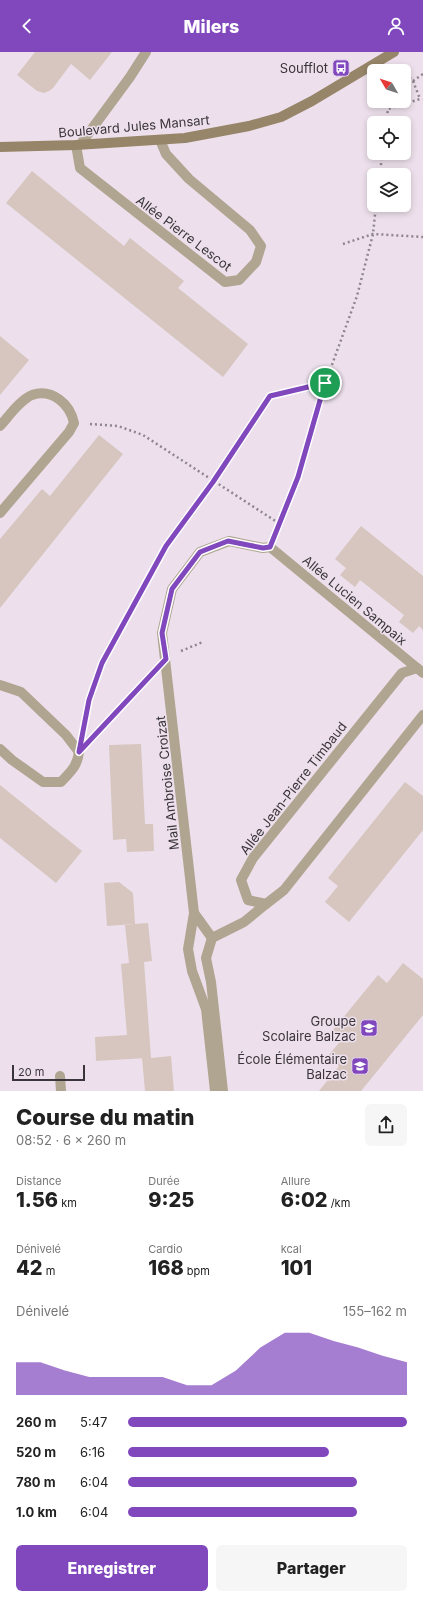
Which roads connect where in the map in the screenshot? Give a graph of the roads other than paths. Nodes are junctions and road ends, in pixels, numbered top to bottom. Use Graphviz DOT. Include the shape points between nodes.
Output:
graph roads {
  1 [pos="146,52"];
  2 [pos="394,52"];
  3 [pos="160,140"];
  4 [pos="78,145"];
  5 [pos="0,147"];
  6 [pos="0,424"];
  7 [pos="0,513"];
  8 [pos="270,547"];
  9 [pos="420,670"];
  10 [pos="0,685"];
  11 [pos="423,715"];
  12 [pos="0,749"];
  13 [pos="266,904"];
  14 [pos="194,913"];
  15 [pos="212,938"];
  16 [pos="60,1076"];
  17 [pos="61,1091"];
  18 [pos="215,1091"];
  19 [pos="223,1091"];
  1 -- 4 [label="street"];
  2 -- 3 [label="street, Boulevard Jules Mansart" via="280,117 217,133"];
  3 -- 4 [label="street, Boulevard Jules Mansart"];
  3 -- 4 [label="street, Allée Pierre Lescot" via="166,154 189,179 250,230 261,246 256,262 239,280 225,282 80,168"];
  4 -- 5 [label="street, Boulevard Jules Mansart"];
  6 -- 7 [label="street" via="23,401 32,395 42,394 60,399 68,408 74,423"];
  8 -- 9 [label="street, Allée Lucien Sampaix"];
  8 -- 14 [label="street, Mail Ambroise Croizat" via="228,541 200,552 172,589 162,633"];
  9 -- 13 [label="street, Allée Jean-Pierre Timbaud" via="402,673 253,858 242,880 248,900"];
  10 -- 12 [label="street" via="21,692 66,735 79,752 72,771 61,782 43,782"];
  11 -- 13 [label="street" via="284,890"];
  13 -- 15 [label="street" via="244,922"];
  14 -- 15 [label="street"];
  14 -- 18 [label="street, Mail Ambroise Croizat" via="188,949 192,971 206,1009"];
  15 -- 19 [label="street" via="206,958"];
  16 -- 17 [label="street"];
}
